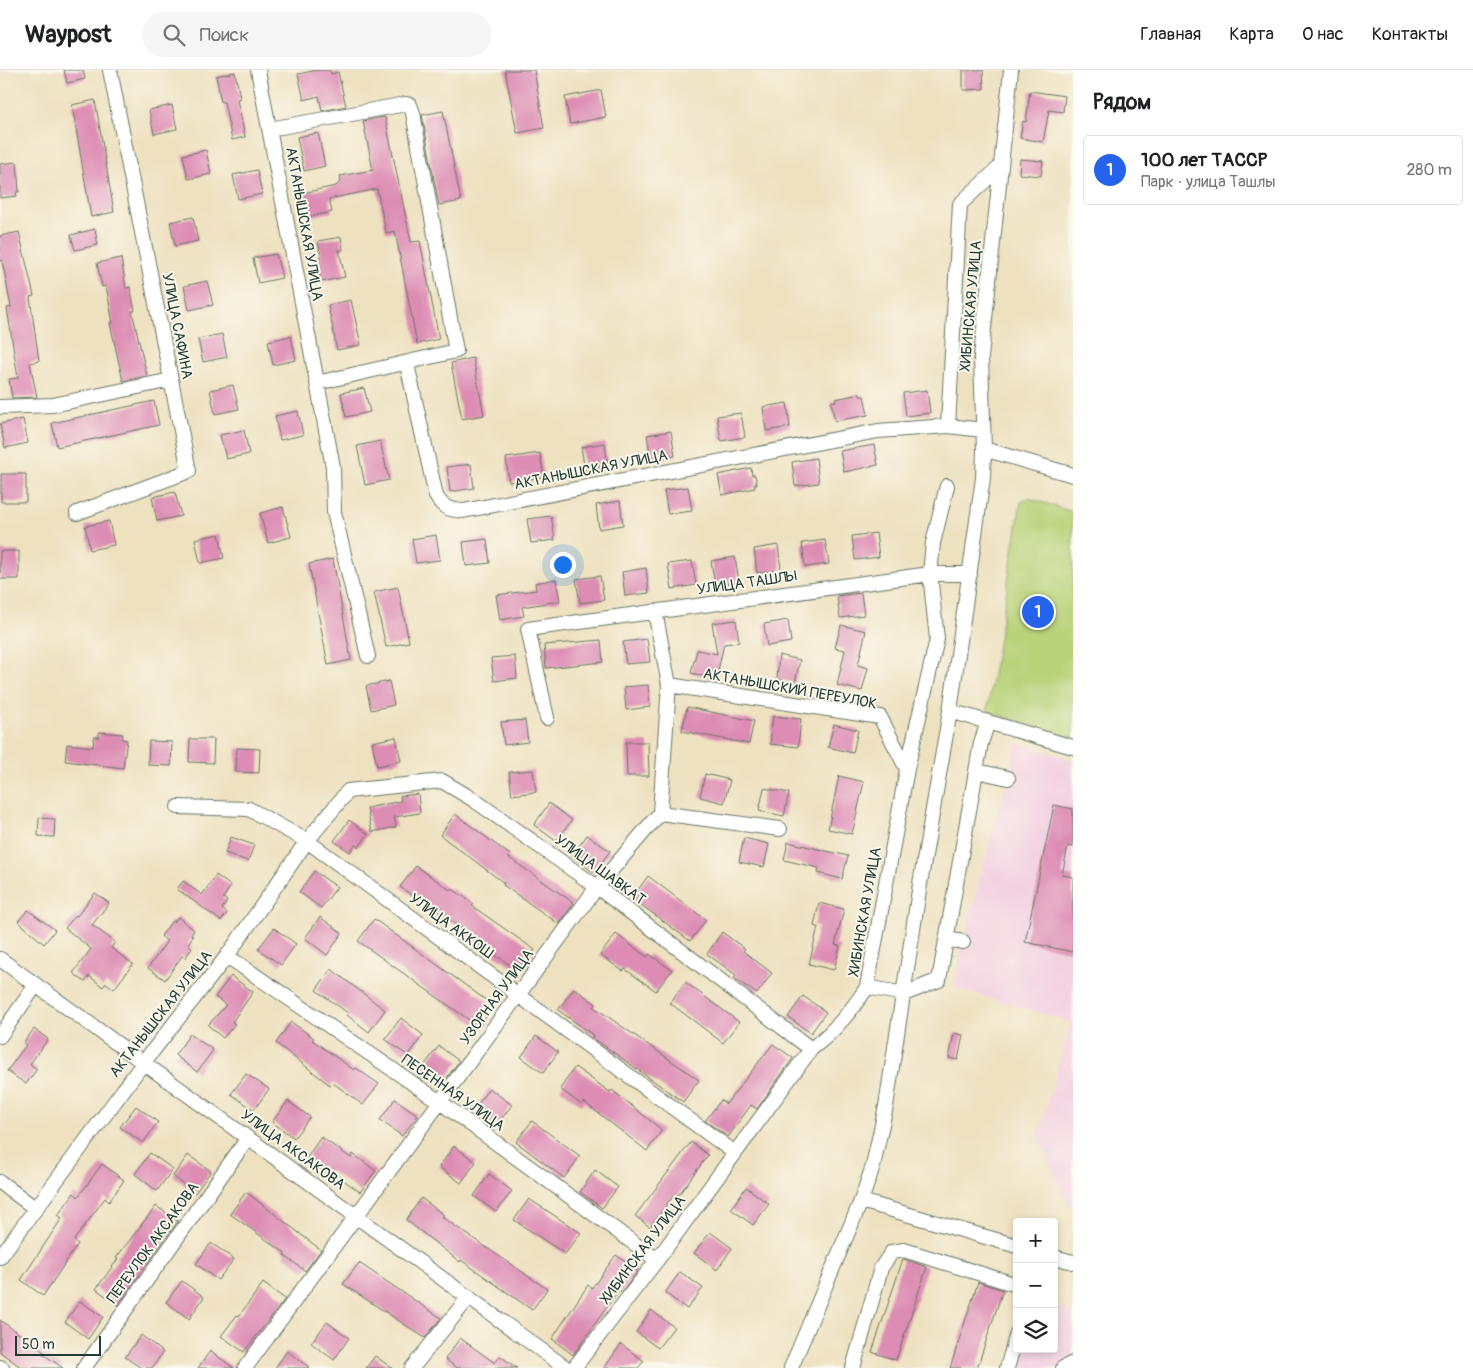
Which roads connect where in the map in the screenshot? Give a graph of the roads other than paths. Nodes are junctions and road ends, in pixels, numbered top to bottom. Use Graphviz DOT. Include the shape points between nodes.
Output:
graph roads {
  1 [pos="110,70"];
  2 [pos="258,70"];
  3 [pos="1011,70"];
  4 [pos="270,129"];
  5 [pos="1001,166"];
  6 [pos="407,364"];
  7 [pos="171,380"];
  8 [pos="317,384"];
  9 [pos="0,407"];
  10 [pos="948,426"];
  11 [pos="983,430"];
  12 [pos="984,449"];
  13 [pos="1073,475"];
  14 [pos="947,486"];
  15 [pos="77,513"];
  16 [pos="930,574"];
  17 [pos="970,574"];
  18 [pos="655,611"];
  19 [pos="368,656"];
  20 [pos="669,685"];
  21 [pos="950,711"];
  22 [pos="547,718"];
  23 [pos="988,722"];
  24 [pos="1073,747"];
  25 [pos="907,769"];
  26 [pos="977,771"];
  27 [pos="1008,778"];
  28 [pos="348,791"];
  29 [pos="178,807"];
  30 [pos="660,813"];
  31 [pos="780,829"];
  32 [pos="307,841"];
  33 [pos="597,887"];
  34 [pos="946,938"];
  35 [pos="963,942"];
  36 [pos="227,956"];
  37 [pos="0,959"];
  38 [pos="36,986"];
  39 [pos="867,987"];
  40 [pos="904,994"];
  41 [pos="518,995"];
  42 [pos="0,1036"];
  43 [pos="811,1048"];
  44 [pos="144,1062"];
  45 [pos="440,1102"];
  46 [pos="248,1138"];
  47 [pos="735,1153"];
  48 [pos="0,1182"];
  49 [pos="861,1202"];
  50 [pos="36,1209"];
  51 [pos="356,1216"];
  52 [pos="1013,1245"];
  53 [pos="0,1257"];
  54 [pos="1058,1257"];
  55 [pos="657,1260"];
  56 [pos="1073,1262"];
  57 [pos="1013,1284"];
  58 [pos="468,1297"];
  59 [pos="1013,1346"];
  60 [pos="1073,1363"];
  61 [pos="84,1368"];
  62 [pos="245,1368"];
  63 [pos="412,1368"];
  64 [pos="566,1368"];
  65 [pos="574,1368"];
  66 [pos="791,1368"];
  67 [pos="852,1368"];
  68 [pos="1006,1368"];
  69 [pos="1063,1368"];
  1 -- 7 [label="street, УЛИЦА САФИНА"];
  2 -- 4 [label="street, АКТАНЫШСКАЯ УЛИЦА"];
  3 -- 5 [label="street, ХИБИНСКАЯ УЛИЦА"];
  4 -- 6 [label="street" via="410,105 456,351"];
  4 -- 8 [label="street, АКТАНЫШСКАЯ УЛИЦА"];
  5 -- 10 [label="street, ХИБИНСКАЯ УЛИЦА" via="960,204"];
  5 -- 11 [label="street, ХИБИНСКАЯ УЛИЦА" via="981,356"];
  6 -- 8 [label="street"];
  6 -- 10 [label="street, АКТАНЫШСКАЯ УЛИЦА" via="436,496 450,510 463,511 878,431"];
  7 -- 9 [label="street" via="53,405"];
  7 -- 15 [label="street, УЛИЦА САФИНА" via="189,471"];
  8 -- 19 [label="street, АКТАНЫШСКАЯ УЛИЦА" via="333,467 334,512"];
  10 -- 11 [label="street, АКТАНЫШСКАЯ УЛИЦА"];
  11 -- 12 [label="street, ХИБИНСКАЯ УЛИЦА"];
  12 -- 13 [label="street"];
  12 -- 17 [label="street, ХИБИНСКАЯ УЛИЦА"];
  14 -- 16 [label="street, ХИБИНСКАЯ УЛИЦА" via="933,543"];
  16 -- 17 [label="street, УЛИЦА ТАШЛЫ"];
  16 -- 18 [label="street, УЛИЦА ТАШЛЫ"];
  16 -- 25 [label="street, ХИБИНСКАЯ УЛИЦА" via="937,639"];
  17 -- 21 [label="street, ХИБИНСКАЯ УЛИЦА"];
  18 -- 20 [label="street"];
  18 -- 22 [label="street, УЛИЦА ТАШЛЫ" via="528,629"];
  20 -- 25 [label="street, АКТАНЫШСКИЙ ПЕРЕУЛОК" via="880,717"];
  20 -- 30 [label="street"];
  21 -- 23 [label="street"];
  21 -- 40 [label="street, ХИБИНСКАЯ УЛИЦА"];
  23 -- 24 [label="street"];
  23 -- 26 [label="street"];
  25 -- 39 [label="street, ХИБИНСКАЯ УЛИЦА"];
  26 -- 27 [label="street"];
  26 -- 34 [label="street"];
  28 -- 32 [label="street, АКТАНЫШСКАЯ УЛИЦА"];
  28 -- 33 [label="street, УЛИЦА ШАВКАТ" via="442,781"];
  29 -- 32 [label="street, УЛИЦА АККОШ" via="249,809"];
  30 -- 31 [label="street"];
  30 -- 33 [label="street, УЗОРНАЯ УЛИЦА"];
  32 -- 36 [label="street, АКТАНЫШСКАЯ УЛИЦА"];
  32 -- 41 [label="street, УЛИЦА АККОШ"];
  33 -- 41 [label="street, УЗОРНАЯ УЛИЦА"];
  33 -- 43 [label="street, УЛИЦА ШАВКАТ"];
  34 -- 35 [label="street"];
  34 -- 40 [label="street" via="939,980"];
  36 -- 44 [label="street, АКТАНЫШСКАЯ УЛИЦА"];
  36 -- 45 [label="street, ПЕСЕННАЯ УЛИЦА"];
  37 -- 38 [label="street, УЛИЦА АКСАКОВА"];
  38 -- 42 [label="street"];
  38 -- 44 [label="street, УЛИЦА АКСАКОВА"];
  39 -- 40 [label="street"];
  39 -- 43 [label="street, ХИБИНСКАЯ УЛИЦА" via="850,1014 831,1034"];
  40 -- 49 [label="street, ХИБИНСКАЯ УЛИЦА" via="886,1106"];
  41 -- 45 [label="street, УЗОРНАЯ УЛИЦА"];
  41 -- 47 [label="street, УЛИЦА АККОШ"];
  43 -- 47 [label="street, ХИБИНСКАЯ УЛИЦА"];
  44 -- 46 [label="street, УЛИЦА АКСАКОВА"];
  44 -- 50 [label="street, АКТАНЫШСКАЯ УЛИЦА"];
  45 -- 51 [label="street, УЗОРНАЯ УЛИЦА"];
  45 -- 55 [label="street, ПЕСЕННАЯ УЛИЦА"];
  46 -- 51 [label="street, УЛИЦА АКСАКОВА"];
  46 -- 61 [label="street, ПЕРЕУЛОК АКСАКОВА"];
  47 -- 55 [label="street, ХИБИНСКАЯ УЛИЦА"];
  48 -- 50 [label="street"];
  49 -- 52 [label="street"];
  49 -- 66 [label="street, ХИБИНСКАЯ УЛИЦА"];
  50 -- 53 [label="street, АКТАНЫШСКАЯ УЛИЦА"];
  51 -- 58 [label="street, УЛИЦА АКСАКОВА"];
  51 -- 62 [label="street, УЗОРНАЯ УЛИЦА"];
  54 -- 56 [label="street"];
  55 -- 65 [label="street, ХИБИНСКАЯ УЛИЦА"];
  57 -- 67 [label="street" via="904,1250 892,1252 881,1268"];
  58 -- 63 [label="street"];
  58 -- 64 [label="street, УЛИЦА АКСАКОВА"];
  59 -- 68 [label="street"];
  60 -- 69 [label="street"];
}
